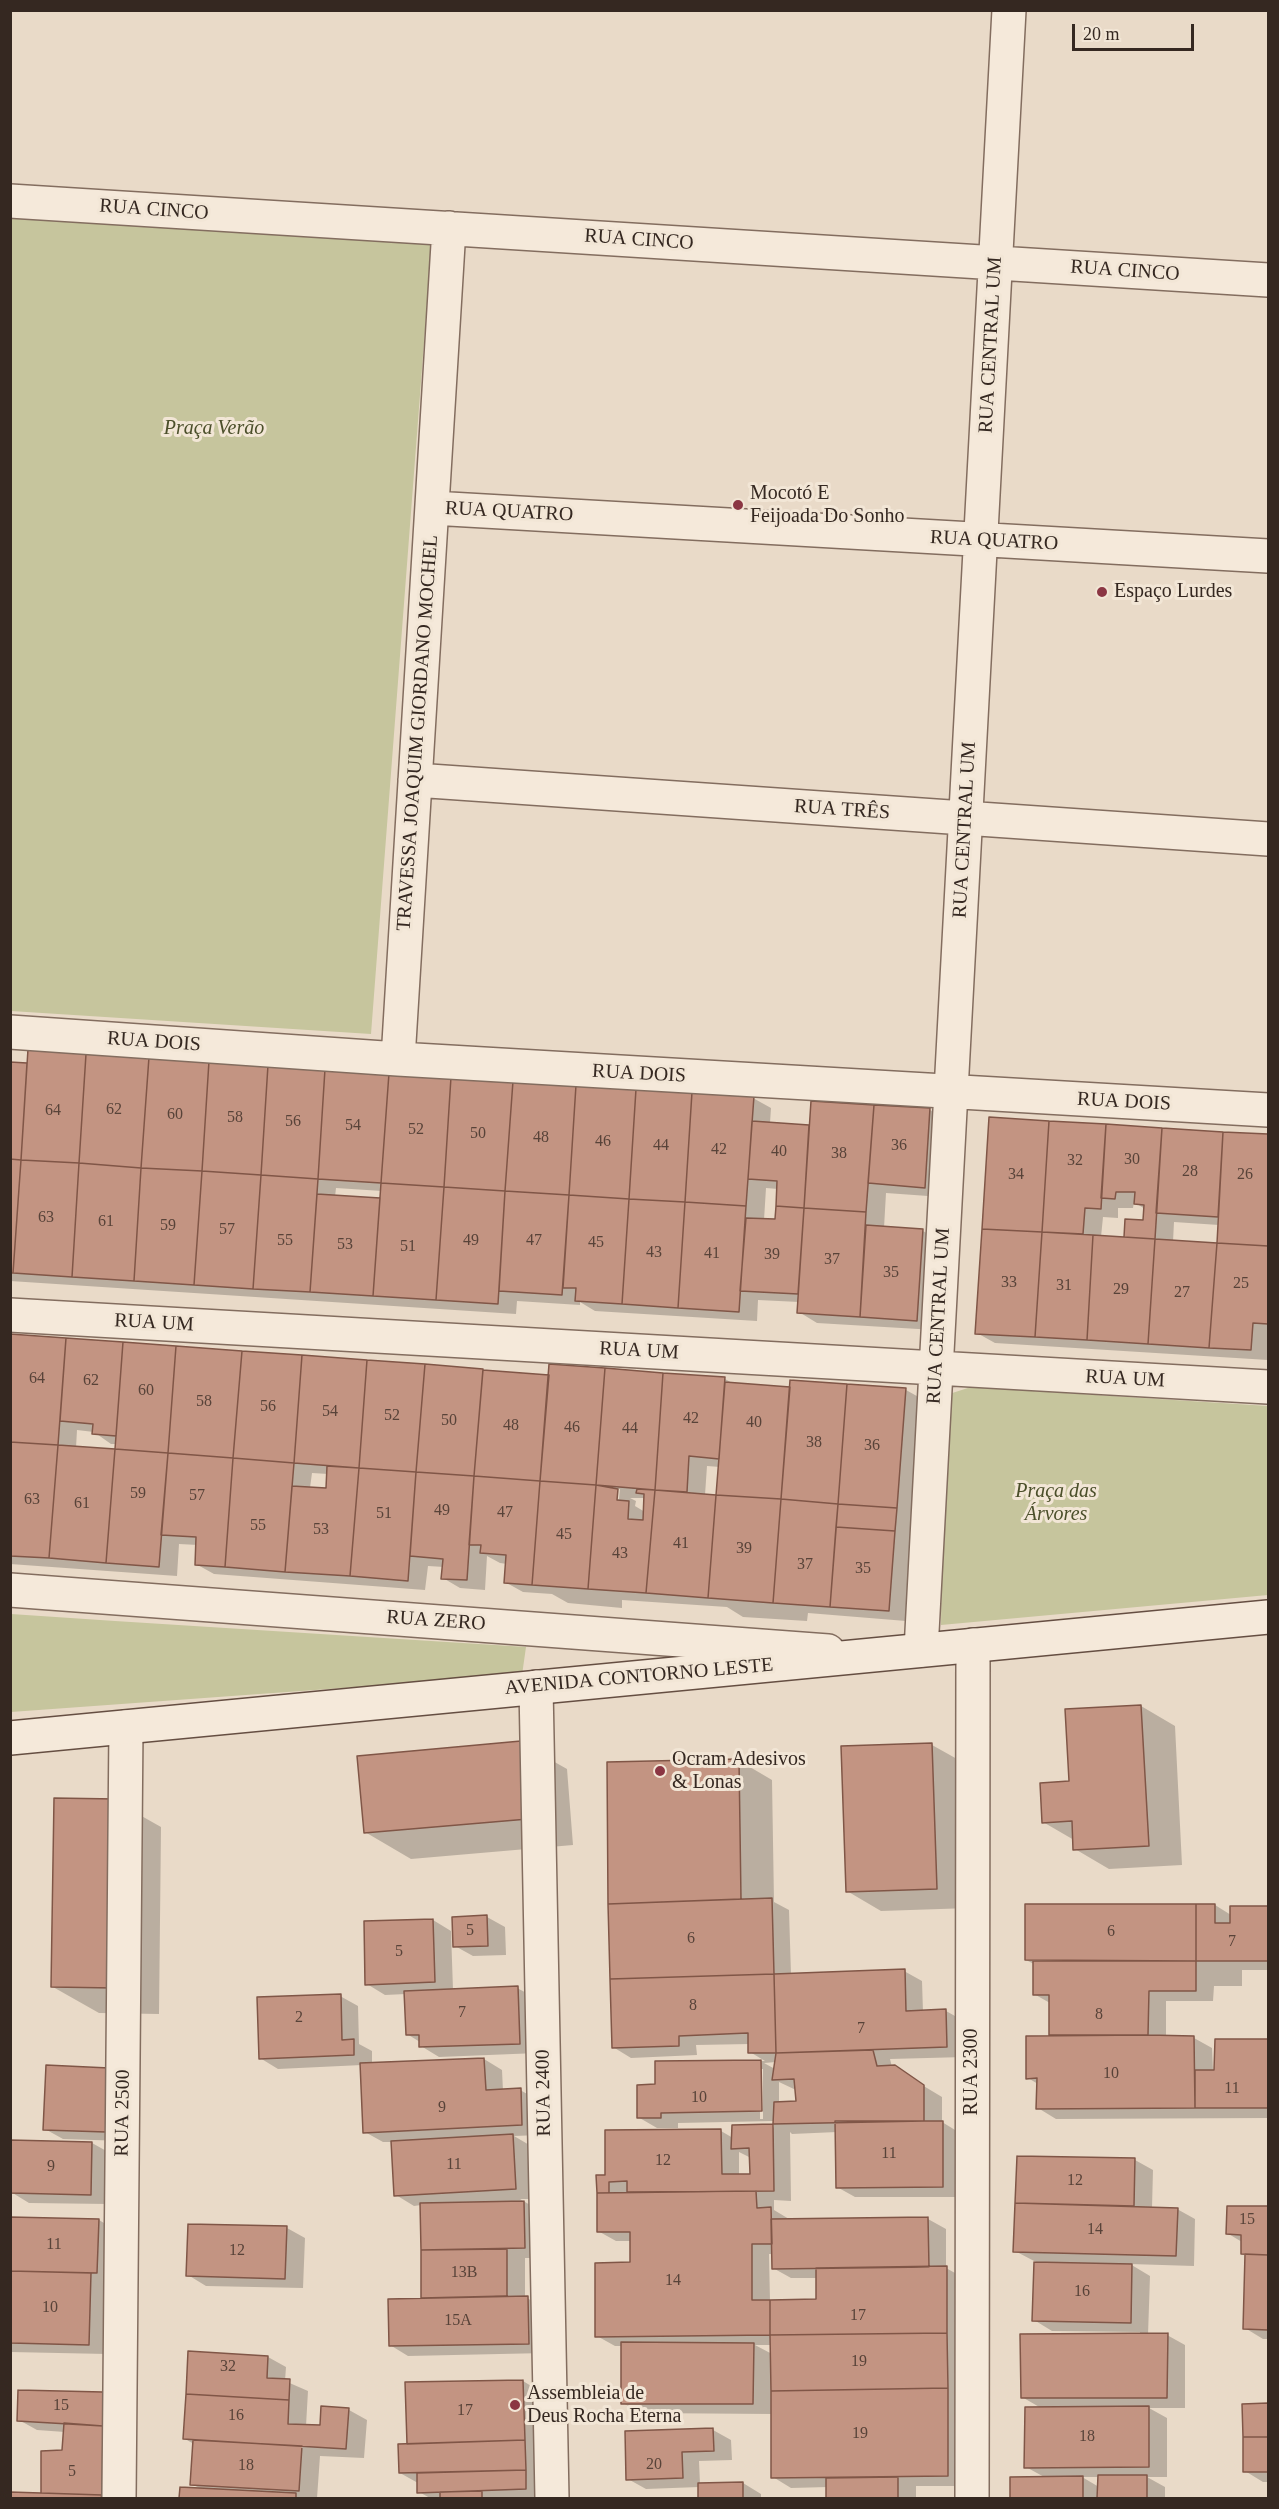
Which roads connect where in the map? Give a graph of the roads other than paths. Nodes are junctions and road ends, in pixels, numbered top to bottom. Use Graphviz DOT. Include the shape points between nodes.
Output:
graph roads {
  1 [pos="1009,10"];
  2 [pos="10,201"];
  3 [pos="449,228"];
  4 [pos="995,263"];
  5 [pos="1269,280"];
  6 [pos="432,508"];
  7 [pos="981,540"];
  8 [pos="1269,556"];
  9 [pos="415,780"];
  10 [pos="966,819"];
  11 [pos="1269,839"];
  12 [pos="10,1032"];
  13 [pos="398,1059"];
  14 [pos="951,1093"];
  15 [pos="1269,1110"];
  16 [pos="10,1315"];
  17 [pos="937,1369"];
  18 [pos="1269,1387"];
  19 [pos="10,1590"];
  20 [pos="1269,1617"];
  21 [pos="973,1645"];
  22 [pos="921,1650"];
  23 [pos="862,1656"];
  24 [pos="536,1687"];
  25 [pos="126,1726"];
  26 [pos="10,1738"];
  27 [pos="119,2499"];
  28 [pos="552,2499"];
  29 [pos="972,2499"];
  1 -- 4 [label="street, RUA CENTRAL UM"];
  2 -- 3 [label="street, RUA CINCO"];
  3 -- 4 [label="street, RUA CINCO"];
  3 -- 6 [label="street, TRAVESSA JOAQUIM GIORDANO MOCHEL"];
  4 -- 5 [label="street, RUA CINCO"];
  4 -- 7 [label="street, RUA CENTRAL UM"];
  6 -- 7 [label="street, RUA QUATRO"];
  6 -- 9 [label="street, TRAVESSA JOAQUIM GIORDANO MOCHEL"];
  7 -- 8 [label="street, RUA QUATRO"];
  7 -- 10 [label="street, RUA CENTRAL UM"];
  9 -- 10 [label="street, RUA TRÊS"];
  9 -- 13 [label="street, TRAVESSA JOAQUIM GIORDANO MOCHEL"];
  10 -- 11 [label="street, RUA TRÊS"];
  10 -- 14 [label="street, RUA CENTRAL UM"];
  12 -- 13 [label="street, RUA DOIS"];
  13 -- 14 [label="street, RUA DOIS"];
  14 -- 15 [label="street, RUA DOIS"];
  14 -- 17 [label="street, RUA CENTRAL UM"];
  16 -- 17 [label="street, RUA UM"];
  17 -- 18 [label="street, RUA UM"];
  17 -- 22 [label="street, RUA CENTRAL UM"];
  19 -- 23 [label="street, RUA ZERO"];
  20 -- 21 [label="street, AVENIDA CONTORNO LESTE"];
  21 -- 22 [label="street, AVENIDA CONTORNO LESTE"];
  21 -- 29 [label="street, RUA 2300"];
  22 -- 23 [label="street, AVENIDA CONTORNO LESTE"];
  23 -- 24 [label="street, AVENIDA CONTORNO LESTE"];
  24 -- 25 [label="street, AVENIDA CONTORNO LESTE"];
  24 -- 28 [label="street, RUA 2400"];
  25 -- 26 [label="street, AVENIDA CONTORNO LESTE"];
  25 -- 27 [label="street, RUA 2500"];
}
